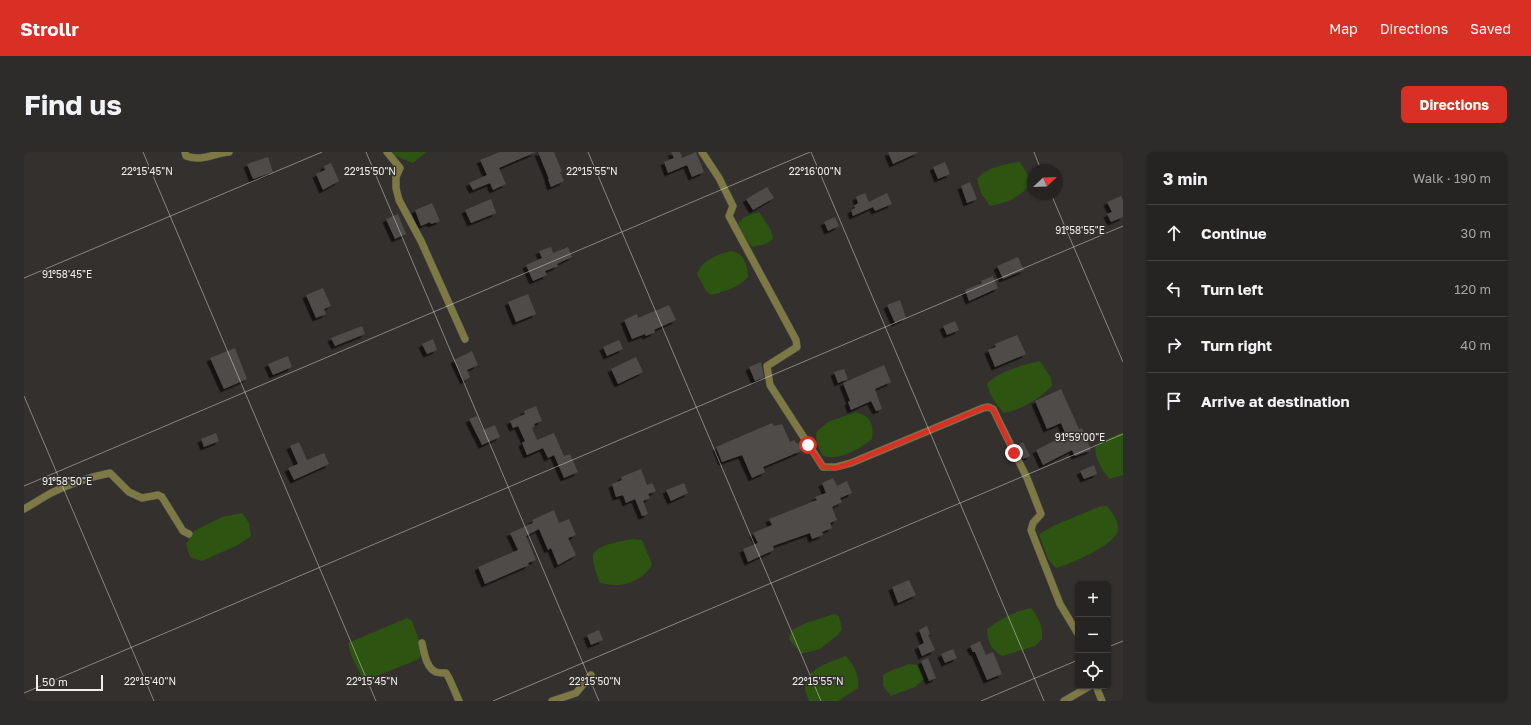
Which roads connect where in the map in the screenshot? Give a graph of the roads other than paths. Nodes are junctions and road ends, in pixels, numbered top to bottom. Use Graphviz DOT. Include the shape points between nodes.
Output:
graph roads {
  1 [pos="185,152"];
  2 [pos="229,152"];
  3 [pos="387,152"];
  4 [pos="702,152"];
  5 [pos="465,339"];
  6 [pos="24,509"];
  7 [pos="189,534"];
  8 [pos="1075,629"];
  9 [pos="422,643"];
  10 [pos="591,675"];
  11 [pos="1085,689"];
  12 [pos="1097,689"];
  13 [pos="459,701"];
  14 [pos="552,701"];
  15 [pos="1064,701"];
  16 [pos="1102,701"];
  1 -- 2 [label="street" via="186,156 194,159"];
  3 -- 5 [label="street" via="400,168 396,177 399,200 421,241"];
  4 -- 8 [label="street" via="719,178 732,206 729,216 796,340 797,347 767,366 768,378 823,467 836,468 851,463 983,408 993,409 1027,478 1041,514 1033,523 1032,530 1060,604"];
  6 -- 7 [label="street" via="69,485 110,473 129,492 142,498 158,495 162,497 183,531"];
  9 -- 13 [label="street" via="427,661 435,672 446,673"];
  10 -- 14 [label="street" via="576,693"];
  11 -- 15 [label="street"];
  12 -- 16 [label="street"];
}
